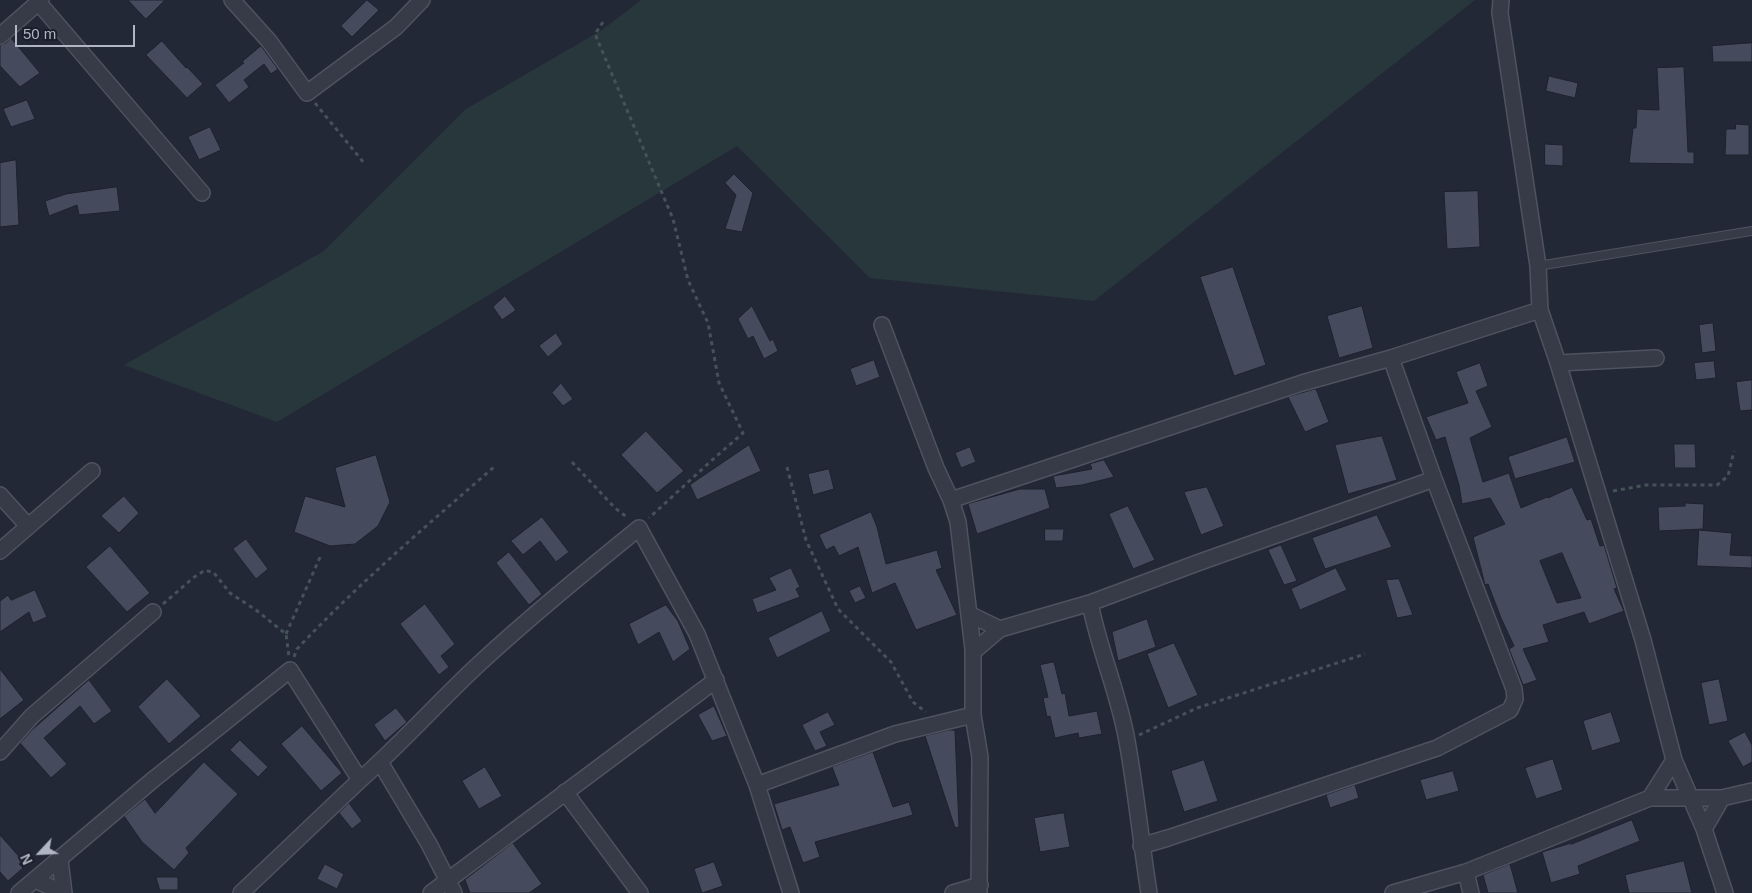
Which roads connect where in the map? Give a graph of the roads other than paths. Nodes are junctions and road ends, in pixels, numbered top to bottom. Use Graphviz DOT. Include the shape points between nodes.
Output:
graph roads {
  1 [pos="232,0"];
  2 [pos="422,0"];
  3 [pos="1501,0"];
  4 [pos="39,1"];
  5 [pos="0,36"];
  6 [pos="202,192"];
  7 [pos="1752,231"];
  8 [pos="1538,266"];
  9 [pos="1540,310"];
  10 [pos="882,325"];
  11 [pos="1391,358"];
  12 [pos="1656,358"];
  13 [pos="1558,363"];
  14 [pos="92,471"];
  15 [pos="1434,479"];
  16 [pos="0,495"];
  17 [pos="951,500"];
  18 [pos="28,526"];
  19 [pos="0,551"];
  20 [pos="1090,604"];
  21 [pos="153,612"];
  22 [pos="970,614"];
  23 [pos="1000,629"];
  24 [pos="973,652"];
  25 [pos="716,680"];
  26 [pos="973,715"];
  27 [pos="0,752"];
  28 [pos="1674,760"];
  29 [pos="380,762"];
  30 [pos="360,780"];
  31 [pos="758,785"];
  32 [pos="1752,791"];
  33 [pos="564,792"];
  34 [pos="1650,798"];
  35 [pos="1690,798"];
  36 [pos="1722,798"];
  37 [pos="1704,830"];
  38 [pos="1141,846"];
  39 [pos="60,860"];
  40 [pos="1466,872"];
  41 [pos="35,880"];
  42 [pos="451,887"];
  43 [pos="979,889"];
  44 [pos="19,893"];
  45 [pos="64,893"];
  46 [pos="240,893"];
  47 [pos="431,893"];
  48 [pos="640,893"];
  49 [pos="791,893"];
  50 [pos="953,893"];
  51 [pos="1148,893"];
  52 [pos="1393,893"];
  53 [pos="1471,893"];
  54 [pos="1725,893"];
  1 -- 2 [label="street" via="269,41 307,93 396,27"];
  3 -- 8 [label="street" via="1500,13"];
  4 -- 5 [label="street"];
  4 -- 6 [label="street"];
  7 -- 8 [label="lane"];
  8 -- 9 [label="street"];
  9 -- 11 [label="street"];
  9 -- 13 [label="street"];
  10 -- 17 [label="street"];
  11 -- 15 [label="street"];
  11 -- 17 [label="street" via="1302,383"];
  12 -- 13 [label="street"];
  13 -- 28 [label="street" via="1643,640"];
  14 -- 18 [label="street"];
  15 -- 20 [label="street"];
  15 -- 38 [label="street" via="1514,689 1515,699 1510,710 1437,748"];
  16 -- 18 [label="street"];
  17 -- 22 [label="street" via="958,522"];
  18 -- 19 [label="street"];
  20 -- 23 [label="street"];
  20 -- 38 [label="street" via="1127,740"];
  21 -- 27 [label="street" via="32,716"];
  22 -- 23 [label="street"];
  22 -- 24 [label="street"];
  23 -- 24 [label="street"];
  24 -- 26 [label="street"];
  25 -- 29 [label="street" via="697,634 639,528 543,606"];
  25 -- 31 [label="street"];
  25 -- 33 [label="street"];
  26 -- 31 [label="street" via="895,734"];
  26 -- 43 [label="street" via="980,757"];
  28 -- 34 [label="street"];
  28 -- 35 [label="street"];
  29 -- 30 [label="street"];
  29 -- 42 [label="street"];
  30 -- 39 [label="street" via="290,670 154,779"];
  30 -- 46 [label="street"];
  31 -- 49 [label="street"];
  32 -- 36 [label="street"];
  33 -- 42 [label="street"];
  33 -- 48 [label="street"];
  34 -- 35 [label="street"];
  34 -- 40 [label="street"];
  35 -- 36 [label="street"];
  35 -- 37 [label="street"];
  36 -- 37 [label="street"];
  37 -- 54 [label="street"];
  38 -- 51 [label="street"];
  39 -- 41 [label="street"];
  39 -- 45 [label="street"];
  40 -- 52 [label="street"];
  40 -- 53 [label="street"];
  41 -- 44 [label="street"];
  41 -- 45 [label="street"];
  42 -- 47 [label="street"];
  43 -- 50 [label="street"];
}
